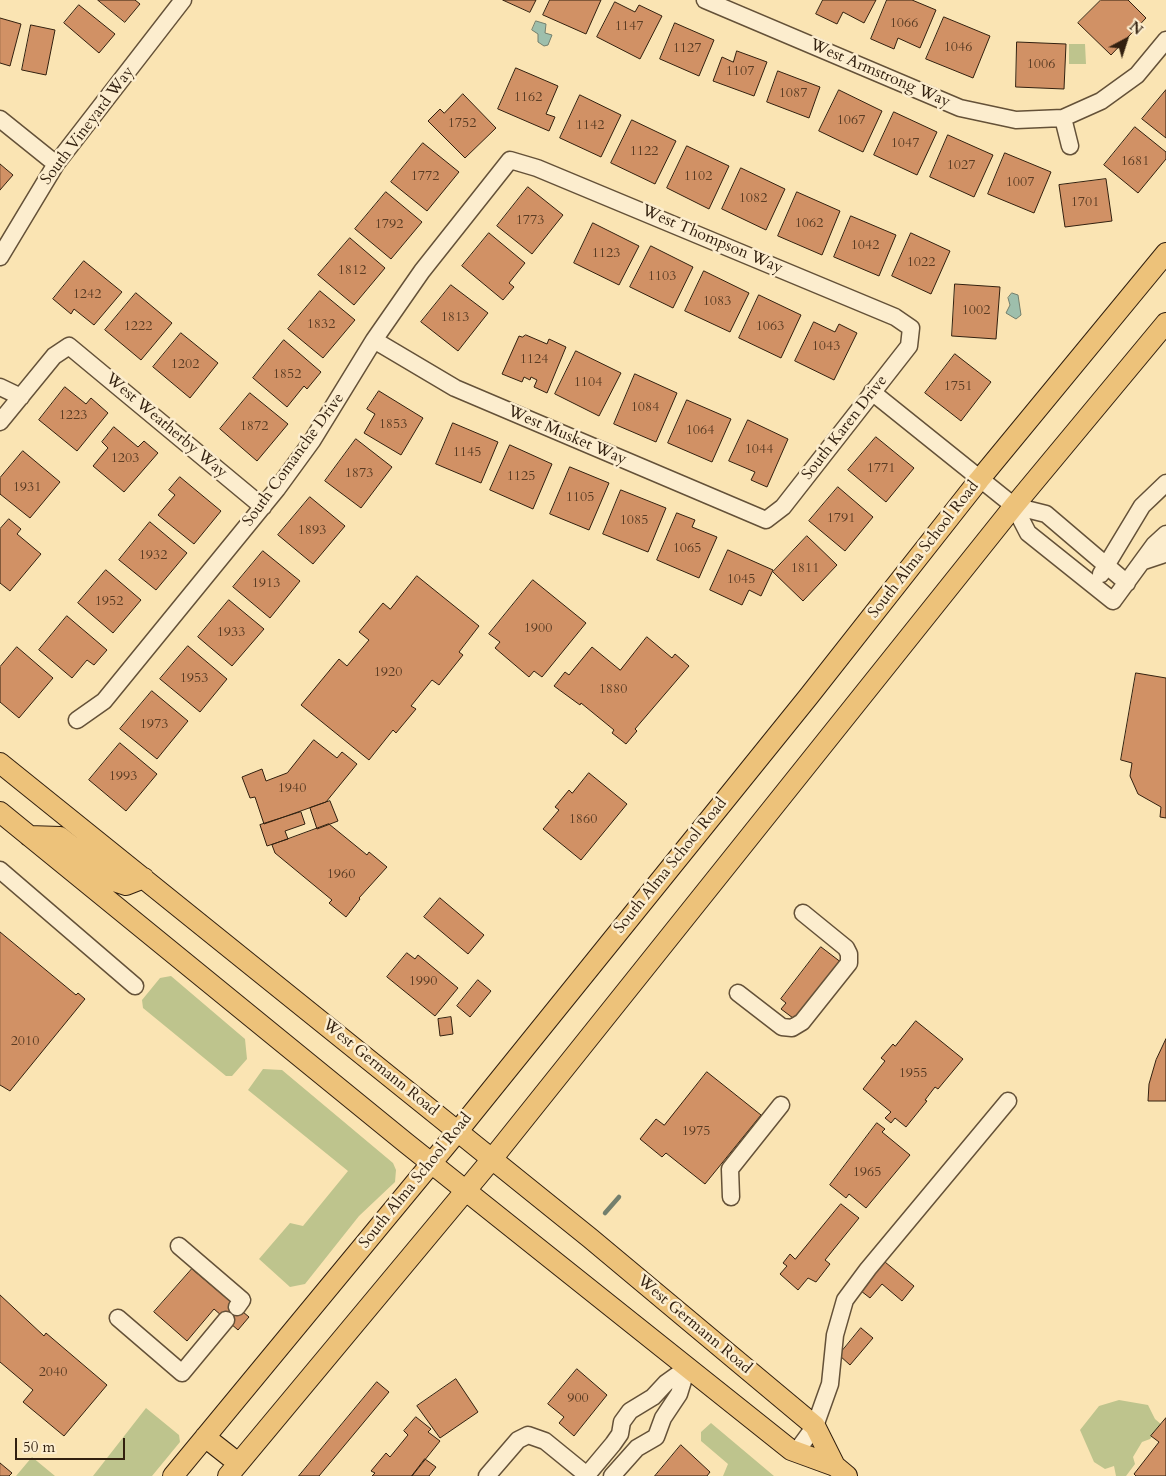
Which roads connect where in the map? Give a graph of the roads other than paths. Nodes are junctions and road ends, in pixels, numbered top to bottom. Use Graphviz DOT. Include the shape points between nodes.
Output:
graph roads {
  1 [pos="705,0"];
  2 [pos="180,1"];
  3 [pos="1166,40"];
  4 [pos="1063,118"];
  5 [pos="0,119"];
  6 [pos="1070,146"];
  7 [pos="510,160"];
  8 [pos="56,164"];
  9 [pos="1166,253"];
  10 [pos="0,257"];
  11 [pos="1166,323"];
  12 [pos="911,328"];
  13 [pos="374,340"];
  14 [pos="0,386"];
  15 [pos="872,392"];
  16 [pos="20,397"];
  17 [pos="0,422"];
  18 [pos="979,480"];
  19 [pos="1166,483"];
  20 [pos="1014,506"];
  21 [pos="263,508"];
  22 [pos="766,520"];
  23 [pos="1166,534"];
  24 [pos="1166,552"];
  25 [pos="1144,561"];
  26 [pos="1106,567"];
  27 [pos="1127,583"];
  28 [pos="1093,586"];
  29 [pos="77,720"];
  30 [pos="0,763"];
  31 [pos="0,812"];
  32 [pos="29,836"];
  33 [pos="0,870"];
  34 [pos="144,878"];
  35 [pos="803,913"];
  36 [pos="136,986"];
  37 [pos="738,993"];
  38 [pos="1008,1101"];
  39 [pos="781,1105"];
  40 [pos="458,1131"];
  41 [pos="492,1159"];
  42 [pos="431,1164"];
  43 [pos="465,1190"];
  44 [pos="731,1197"];
  45 [pos="179,1246"];
  46 [pos="237,1307"];
  47 [pos="118,1318"];
  48 [pos="226,1320"];
  49 [pos="687,1368"];
  50 [pos="815,1426"];
  51 [pos="620,1434"];
  52 [pos="205,1437"];
  53 [pos="637,1448"];
  54 [pos="796,1452"];
  55 [pos="233,1470"];
  56 [pos="841,1471"];
  57 [pos="173,1476"];
  58 [pos="487,1476"];
  59 [pos="587,1476"];
  60 [pos="612,1476"];
  1 -- 4 [label="street, West Armstrong Way" via="960,108 1016,120"];
  2 -- 8 [label="street, South Vineyard Way"];
  3 -- 4 [label="street" via="1137,75 1101,101"];
  4 -- 6 [label="street"];
  5 -- 8 [label="street"];
  7 -- 12 [label="street, West Thompson Way" via="537,168 895,316"];
  7 -- 13 [label="street, South Comanche Drive" via="422,271"];
  8 -- 10 [label="street, South Vineyard Way"];
  9 -- 18 [label="main road, South Alma School Road"];
  11 -- 20 [label="main road"];
  12 -- 15 [label="street, South Karen Drive" via="909,346"];
  13 -- 21 [label="street, South Comanche Drive" via="312,441"];
  13 -- 22 [label="street, West Musket Way" via="455,388"];
  14 -- 16 [label="street"];
  15 -- 18 [label="street"];
  15 -- 22 [label="street, South Karen Drive" via="783,507"];
  16 -- 17 [label="street"];
  16 -- 21 [label="street, West Weatherby Way" via="54,356 69,346"];
  18 -- 20 [label="street"];
  18 -- 40 [label="main road, South Alma School Road"];
  19 -- 26 [label="street" via="1142,506"];
  20 -- 26 [label="street" via="1046,514"];
  20 -- 28 [label="street" via="1028,534"];
  20 -- 41 [label="main road" via="766,828"];
  21 -- 29 [label="street, South Comanche Drive" via="104,701"];
  23 -- 25 [label="street"];
  24 -- 25 [label="street"];
  25 -- 27 [label="street"];
  26 -- 27 [label="street"];
  26 -- 28 [label="street"];
  27 -- 28 [label="street" via="1112,601"];
  30 -- 34 [label="main road, West Germann Road"];
  31 -- 32 [label="main road, West Germann Road"];
  32 -- 34 [label="main road" via="60,837 117,882 126,885"];
  32 -- 42 [label="main road, West Germann Road"];
  33 -- 36 [label="street"];
  34 -- 40 [label="main road, West Germann Road"];
  35 -- 37 [label="street" via="849,954 849,963 808,1015 792,1028 782,1027"];
  38 -- 50 [label="street" via="845,1300 835,1336 830,1384"];
  39 -- 44 [label="street" via="730,1169"];
  40 -- 41 [label="main road, West Germann Road"];
  40 -- 42 [label="main road, South Alma School Road"];
  41 -- 43 [label="main road"];
  41 -- 50 [label="main road, West Germann Road"];
  42 -- 43 [label="main road, West Germann Road"];
  42 -- 52 [label="main road, South Alma School Road"];
  43 -- 49 [label="main road, West Germann Road"];
  43 -- 55 [label="main road"];
  45 -- 46 [label="street" via="242,1300"];
  47 -- 48 [label="street" via="182,1373"];
  49 -- 51 [label="street" via="666,1383 653,1398 630,1411 622,1422"];
  49 -- 53 [label="street" via="679,1394 663,1418 656,1437"];
  49 -- 54 [label="main road, West Germann Road"];
  50 -- 54 [label="street"];
  50 -- 56 [label="main road, West Germann Road"];
  51 -- 53 [label="street"];
  51 -- 59 [label="street"];
  52 -- 55 [label="main road"];
  52 -- 57 [label="main road, South Alma School Road"];
  53 -- 60 [label="street"];
  54 -- 56 [label="main road, West Germann Road"];
  58 -- 59 [label="street" via="518,1440 528,1436 545,1441"];
}
